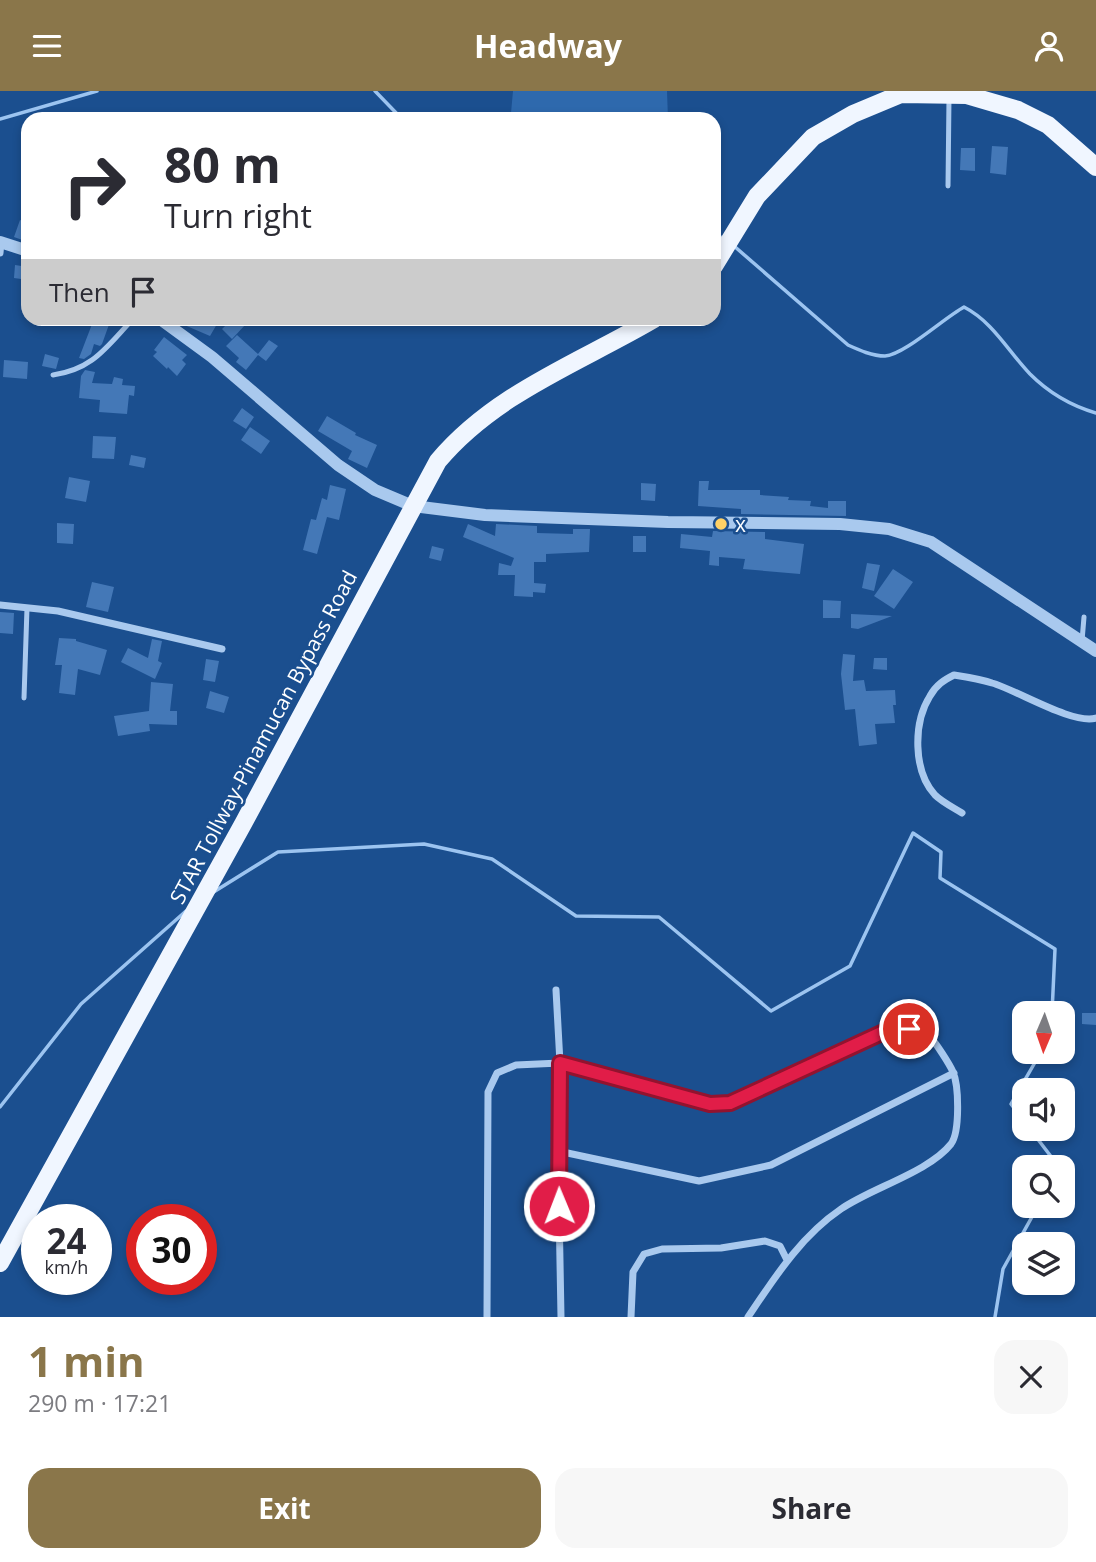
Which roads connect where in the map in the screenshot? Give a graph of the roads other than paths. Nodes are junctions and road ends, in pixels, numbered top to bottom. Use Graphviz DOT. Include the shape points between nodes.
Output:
graph roads {
  1 [pos="949,93"];
  2 [pos="1096,167"];
  3 [pos="948,186"];
  4 [pos="0,246"];
  5 [pos="21,250"];
  6 [pos="721,255"];
  7 [pos="126,326"];
  8 [pos="170,326"];
  9 [pos="641,326"];
  10 [pos="53,375"];
  11 [pos="413,506"];
  12 [pos="0,605"];
  13 [pos="26,608"];
  14 [pos="1084,617"];
  15 [pos="1082,641"];
  16 [pos="222,649"];
  17 [pos="1096,651"];
  18 [pos="24,698"];
  19 [pos="1096,718"];
  20 [pos="962,814"];
  21 [pos="556,990"];
  22 [pos="560,1063"];
  23 [pos="954,1073"];
  24 [pos="558,1151"];
  25 [pos="787,1260"];
  26 [pos="0,1263"];
  27 [pos="486,1317"];
  28 [pos="561,1317"];
  29 [pos="631,1317"];
  30 [pos="748,1317"];
  1 -- 2 [label="main road" via="1018,110 1048,125"];
  1 -- 3 [label="lane"];
  1 -- 6 [label="main road" via="901,94 813,137 757,196"];
  4 -- 5 [label="street"];
  7 -- 10 [label="lane" via="93,361"];
  8 -- 11 [label="street" via="338,465"];
  9 -- 11 [label="main road, STAR Tollway-Pinamucan Bypass Road" via="521,390 476,422 438,461"];
  11 -- 15 [label="street" via="485,515 889,529 931,542"];
  11 -- 26 [label="main road, STAR Tollway-Pinamucan Bypass Road"];
  12 -- 13 [label="street"];
  13 -- 16 [label="street" via="58,611"];
  13 -- 18 [label="lane"];
  14 -- 15 [label="lane"];
  15 -- 17 [label="street"];
  19 -- 20 [label="street" via="1072,716 994,683 954,675 940,683 921,715 918,748 924,778 936,796"];
  21 -- 22 [label="street"];
  22 -- 23 [label="street" via="710,1104 730,1103 888,1030 909,1029 929,1035"];
  22 -- 24 [label="street"];
  22 -- 27 [label="street" via="516,1065 497,1073 488,1092"];
  23 -- 24 [label="street" via="771,1165 699,1181"];
  23 -- 25 [label="street" via="959,1127 951,1144 933,1160 843,1207"];
  24 -- 28 [label="street"];
  25 -- 29 [label="street" via="780,1246 765,1241 721,1248 662,1248 644,1254 633,1272"];
  25 -- 30 [label="street"];
}
